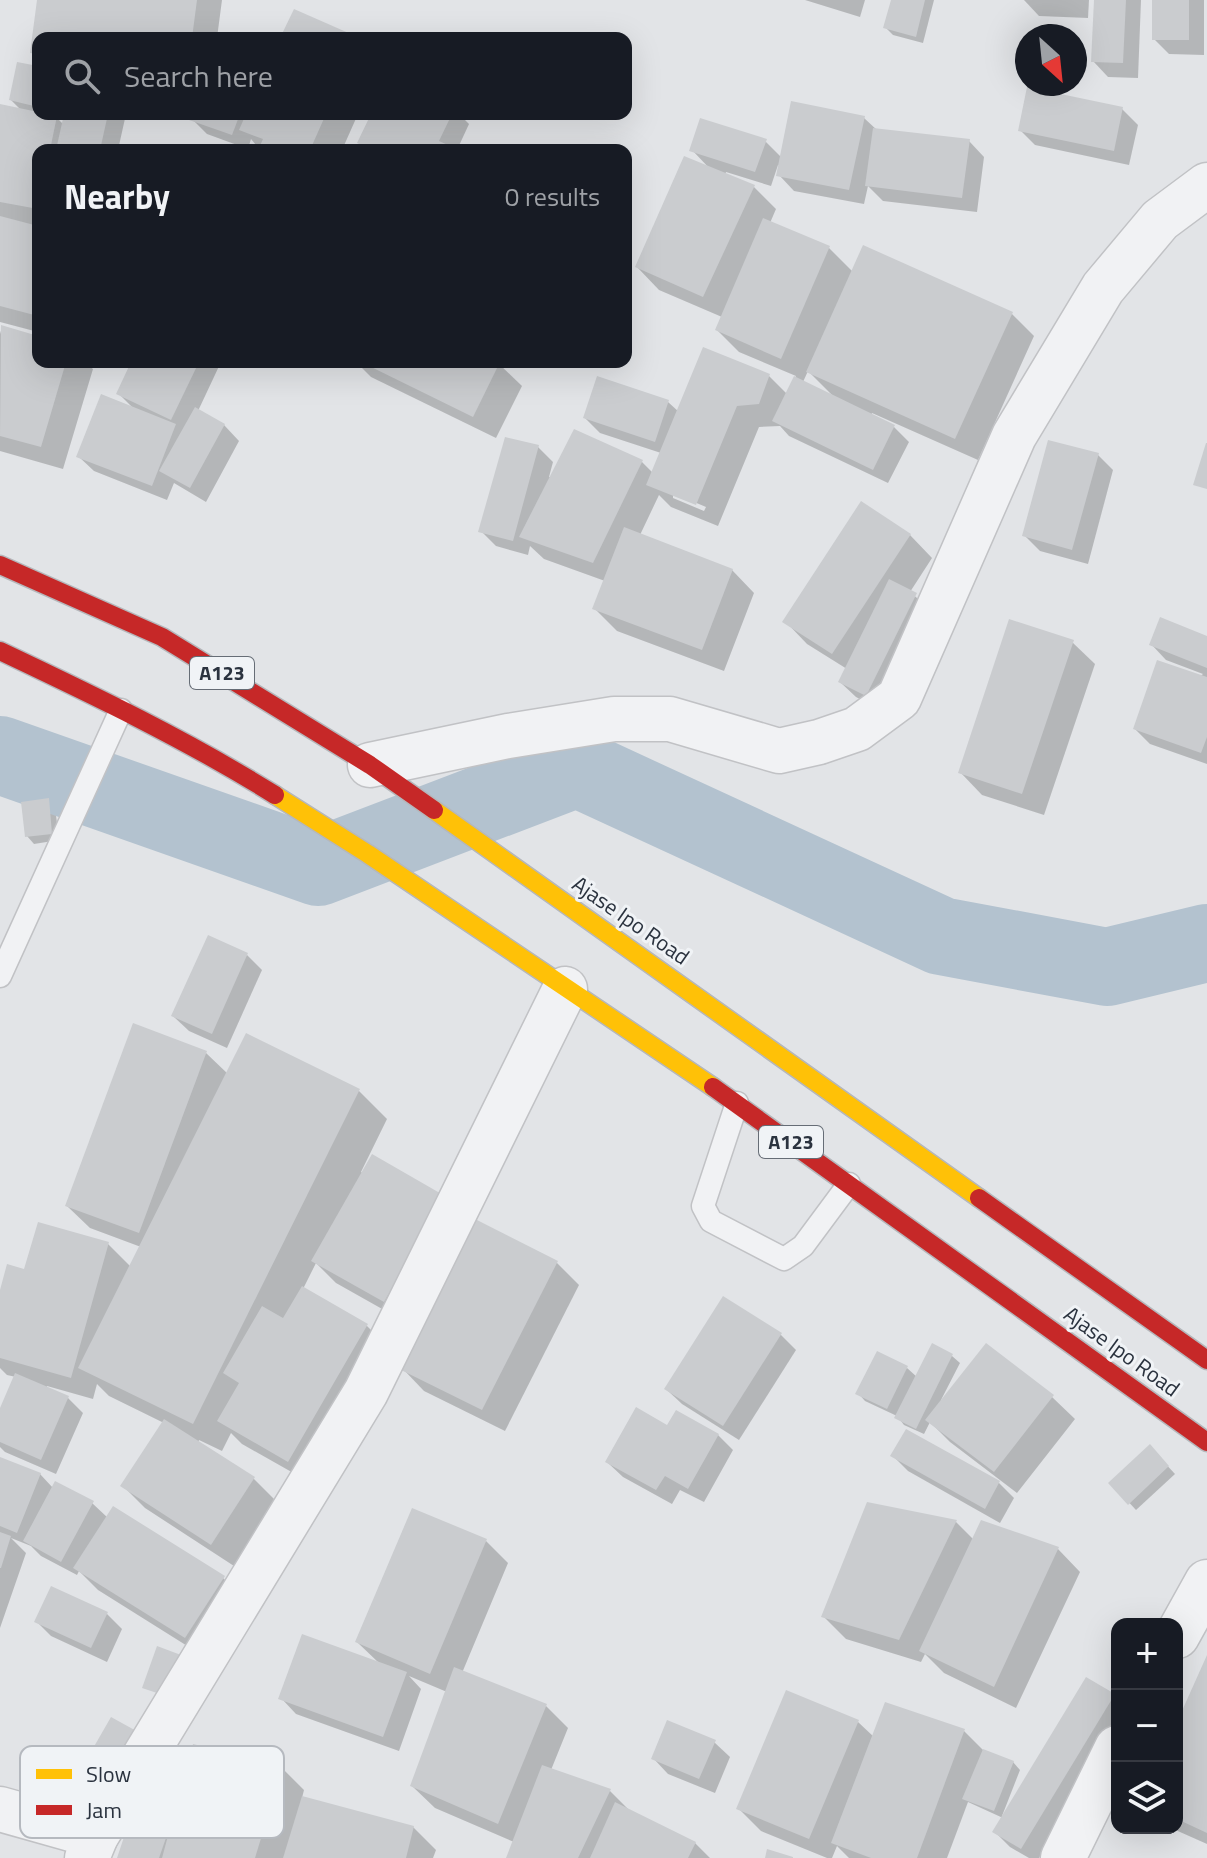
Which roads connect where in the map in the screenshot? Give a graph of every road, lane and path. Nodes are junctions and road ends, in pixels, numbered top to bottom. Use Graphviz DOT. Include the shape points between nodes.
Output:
graph roads {
  1 [pos="1207,185"];
  2 [pos="0,565"];
  3 [pos="0,651"];
  4 [pos="121,710"];
  5 [pos="370,765"];
  6 [pos="0,976"];
  7 [pos="565,989"];
  8 [pos="737,1103"];
  9 [pos="849,1184"];
  10 [pos="1207,1360"];
  11 [pos="1207,1442"];
  12 [pos="1207,1582"];
  13 [pos="1183,1625"];
  14 [pos="152,1746"];
  15 [pos="1111,1760"];
  16 [pos="0,1809"];
  17 [pos="20,1817"];
  18 [pos="69,1838"];
  19 [pos="91,1847"];
  20 [pos="1063,1858"];
  1 -- 5 [label="street" via="1160,220 1103,288 1014,436 899,698 857,729 779,751 670,719 614,719"];
  2 -- 5 [label="highway, Ajase Ipo Road / A123" via="162,637"];
  3 -- 4 [label="highway, Ajase Ipo Road / A123"];
  4 -- 6 [label="lane"];
  4 -- 7 [label="highway, Ajase Ipo Road / A123" via="302,811"];
  5 -- 10 [label="highway, Ajase Ipo Road / A123"];
  7 -- 8 [label="highway, Ajase Ipo Road / A123"];
  7 -- 14 [label="street" via="366,1392"];
  8 -- 9 [label="highway, Ajase Ipo Road / A123"];
  8 -- 9 [label="lane" via="703,1206 711,1221 784,1259 803,1246"];
  9 -- 11 [label="highway, Ajase Ipo Road / A123"];
  12 -- 13 [label="street"];
  15 -- 20 [label="street"];
  16 -- 17 [label="street"];
  18 -- 19 [label="street"];
}
